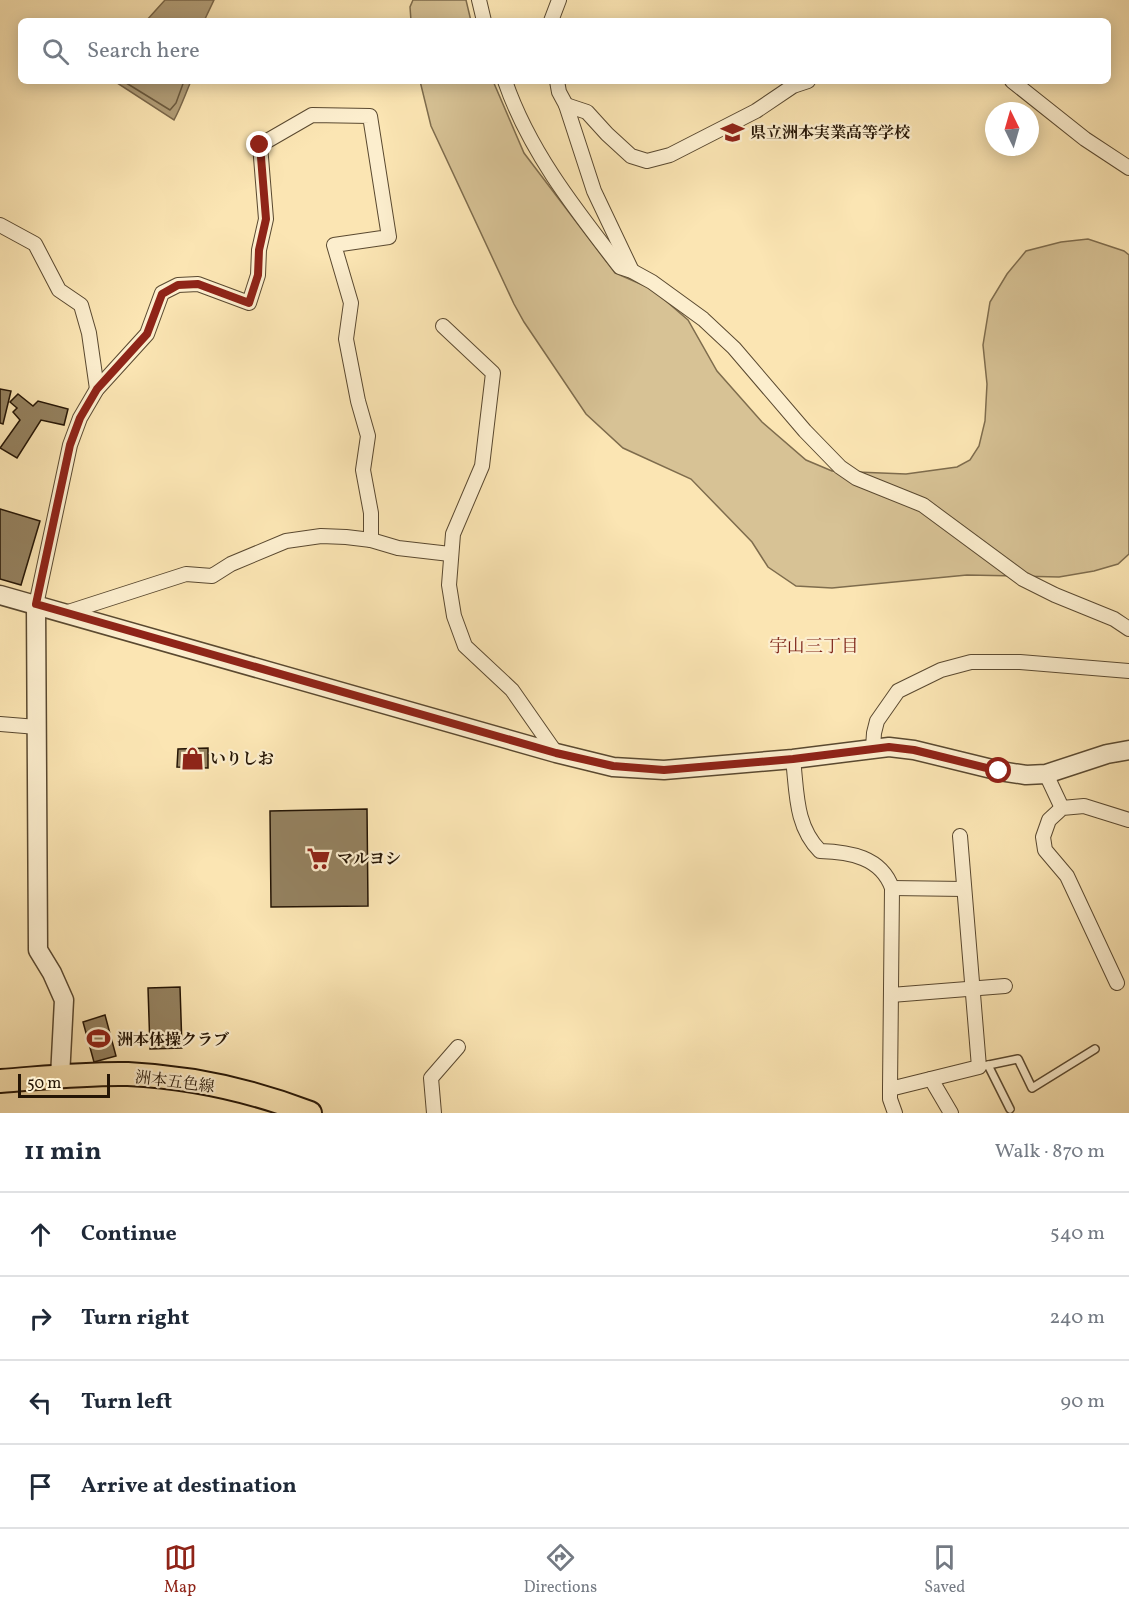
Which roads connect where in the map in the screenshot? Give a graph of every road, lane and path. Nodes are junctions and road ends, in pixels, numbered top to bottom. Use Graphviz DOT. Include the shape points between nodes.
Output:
graph roads {
  1 [pos="479,0"];
  2 [pos="558,0"];
  3 [pos="483,18"];
  4 [pos="553,18"];
  5 [pos="506,84"];
  6 [pos="558,84"];
  7 [pos="799,84"];
  8 [pos="1016,84"];
  9 [pos="566,105"];
  10 [pos="1129,168"];
  11 [pos="0,225"];
  12 [pos="632,271"];
  13 [pos="443,326"];
  14 [pos="97,389"];
  15 [pos="371,540"];
  16 [pos="450,554"];
  17 [pos="0,595"];
  18 [pos="36,604"];
  19 [pos="65,613"];
  20 [pos="1128,626"];
  21 [pos="1129,671"];
  22 [pos="0,724"];
  23 [pos="37,727"];
  24 [pos="873,748"];
  25 [pos="1129,750"];
  26 [pos="556,753"];
  27 [pos="793,759"];
  28 [pos="1046,774"];
  29 [pos="1062,808"];
  30 [pos="1129,820"];
  31 [pos="960,836"];
  32 [pos="892,888"];
  33 [pos="964,889"];
  34 [pos="1117,983"];
  35 [pos="1005,986"];
  36 [pos="973,988"];
  37 [pos="891,995"];
  38 [pos="458,1047"];
  39 [pos="1095,1049"];
  40 [pos="983,1066"];
  41 [pos="60,1077"];
  42 [pos="931,1079"];
  43 [pos="0,1081"];
  44 [pos="890,1089"];
  45 [pos="1010,1109"];
  46 [pos="310,1113"];
  47 [pos="434,1113"];
  48 [pos="896,1113"];
  49 [pos="951,1113"];
  1 -- 3 [label="street"];
  2 -- 4 [label="street"];
  5 -- 12 [label="street" via="514,108 547,169 620,267"];
  6 -- 9 [label="street"];
  7 -- 9 [label="street" via="670,155 647,161 631,156 587,112"];
  8 -- 10 [label="street"];
  9 -- 12 [label="street" via="594,191"];
  11 -- 14 [label="street" via="35,244 59,290 81,305"];
  12 -- 20 [label="street" via="703,319 734,348 840,467 856,478 922,505 1023,579"];
  13 -- 16 [label="street" via="493,374 482,466 453,534"];
  14 -- 15 [label="street" via="147,334 162,294 178,285 198,284 249,303 258,275 266,219 260,145 312,115 370,116 389,237 334,245 351,303 346,339 368,436 363,470 371,513"];
  14 -- 18 [label="street" via="70,445"];
  15 -- 16 [label="street" via="398,548"];
  15 -- 19 [label="street" via="321,536 286,541 212,576 186,574"];
  16 -- 26 [label="street" via="454,616 465,646 512,690"];
  17 -- 18 [label="street"];
  18 -- 19 [label="street"];
  18 -- 23 [label="street"];
  19 -- 26 [label="street"];
  21 -- 24 [label="street" via="1020,662 971,662 941,670 898,691 877,721"];
  22 -- 23 [label="street"];
  23 -- 41 [label="street" via="38,950 64,1000"];
  24 -- 27 [label="street"];
  24 -- 28 [label="street" via="914,750 1012,774"];
  25 -- 28 [label="street"];
  26 -- 27 [label="street" via="613,766 664,770"];
  27 -- 32 [label="street" via="801,822 810,840 820,851 846,852 878,866"];
  28 -- 29 [label="street"];
  29 -- 30 [label="street" via="1084,806"];
  29 -- 34 [label="street" via="1050,820 1042,837 1045,850 1067,876"];
  31 -- 33 [label="street"];
  32 -- 33 [label="street"];
  32 -- 37 [label="street"];
  33 -- 36 [label="street"];
  35 -- 36 [label="street"];
  36 -- 37 [label="street"];
  36 -- 40 [label="street"];
  37 -- 44 [label="street"];
  38 -- 47 [label="street" via="431,1078"];
  39 -- 40 [label="lane" via="1032,1088 1018,1059"];
  40 -- 42 [label="street"];
  40 -- 45 [label="lane"];
  41 -- 43 [label="main road, 洲本五色線"];
  41 -- 46 [label="main road, 洲本五色線" via="129,1074 162,1078 228,1088"];
  42 -- 44 [label="street"];
  42 -- 49 [label="street"];
  44 -- 48 [label="street"];
}
